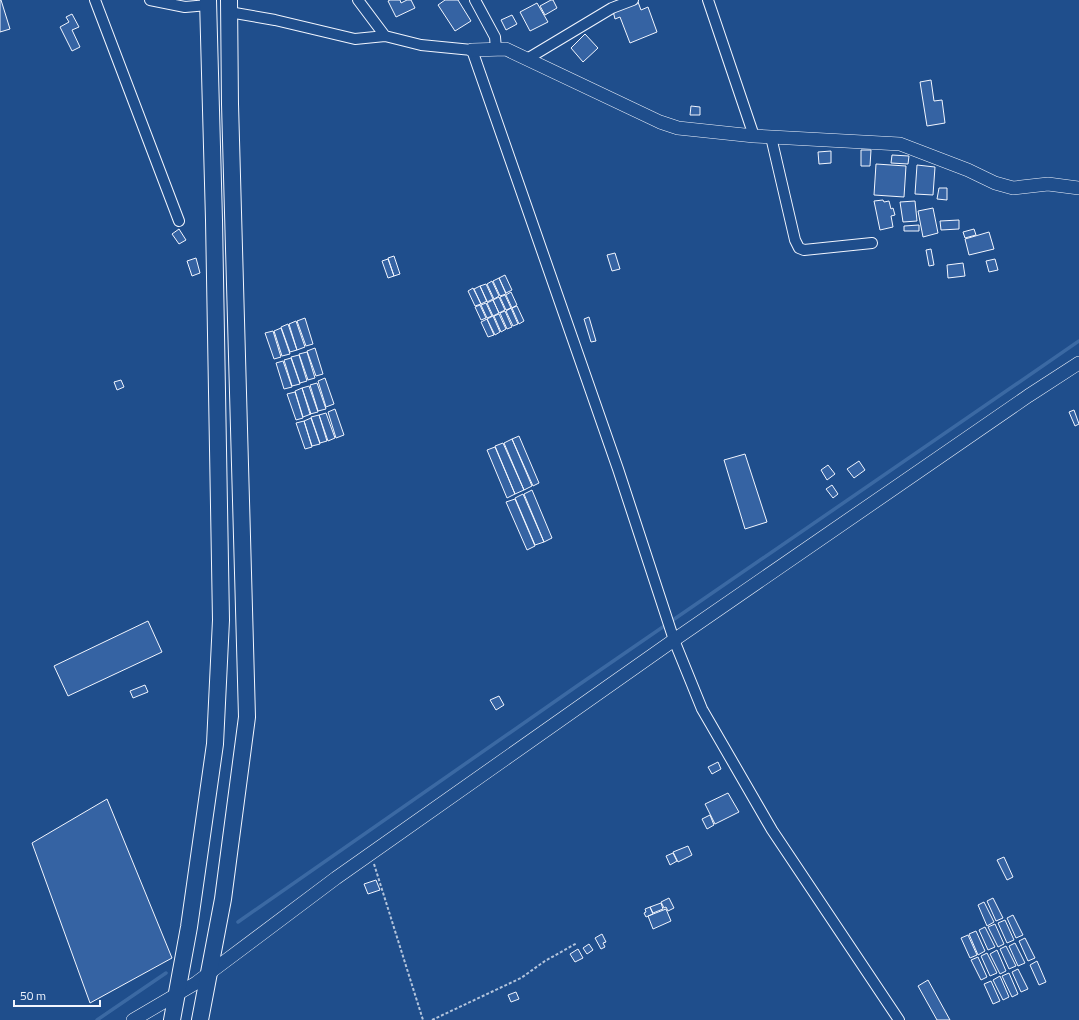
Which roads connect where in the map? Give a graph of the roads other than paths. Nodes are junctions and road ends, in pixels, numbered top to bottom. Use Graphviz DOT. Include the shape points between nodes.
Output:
graph roads {
  1 [pos="95,0"];
  2 [pos="150,0"];
  3 [pos="358,0"];
  4 [pos="475,0"];
  5 [pos="633,0"];
  6 [pos="708,0"];
  7 [pos="208,3"];
  8 [pos="229,6"];
  9 [pos="384,36"];
  10 [pos="496,49"];
  11 [pos="472,50"];
  12 [pos="528,59"];
  13 [pos="754,136"];
  14 [pos="771,137"];
  15 [pos="1079,188"];
  16 [pos="179,220"];
  17 [pos="872,243"];
  18 [pos="1079,363"];
  19 [pos="674,640"];
  20 [pos="209,974"];
  21 [pos="177,994"];
  22 [pos="133,1020"];
  23 [pos="172,1020"];
  24 [pos="200,1020"];
  25 [pos="899,1020"];
  1 -- 16 [label="street"];
  2 -- 7 [label="street" via="185,7"];
  3 -- 9 [label="street"];
  4 -- 10 [label="street" via="495,37"];
  5 -- 12 [label="street" via="612,8"];
  6 -- 13 [label="street"];
  7 -- 21 [label="main road" via="221,620 216,744"];
  8 -- 9 [label="street" via="354,40"];
  8 -- 20 [label="main road" via="247,717 223,899"];
  9 -- 11 [label="street" via="421,45"];
  10 -- 11 [label="street"];
  10 -- 12 [label="street" via="506,49"];
  11 -- 19 [label="street" via="618,469"];
  12 -- 13 [label="street" via="660,122 678,128"];
  13 -- 14 [label="street"];
  14 -- 15 [label="street" via="900,144 968,170 995,184 1013,188 1048,184"];
  14 -- 17 [label="street" via="799,248 804,250"];
  18 -- 19 [label="street"];
  19 -- 20 [label="street" via="371,854"];
  19 -- 25 [label="street" via="702,709 772,830"];
  20 -- 21 [label="street"];
  20 -- 24 [label="main road"];
  21 -- 22 [label="street"];
  21 -- 23 [label="main road"];
}
